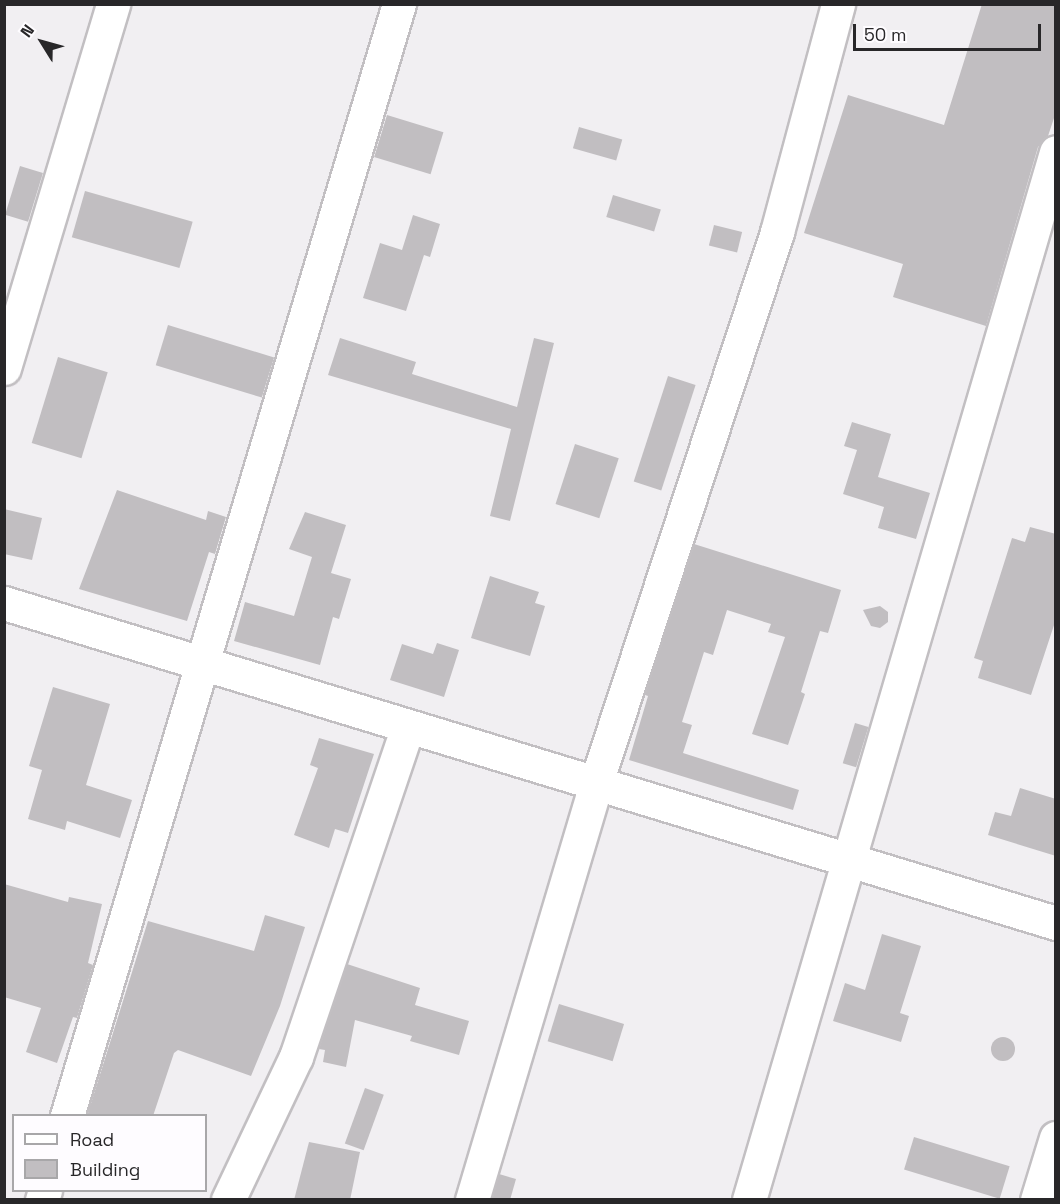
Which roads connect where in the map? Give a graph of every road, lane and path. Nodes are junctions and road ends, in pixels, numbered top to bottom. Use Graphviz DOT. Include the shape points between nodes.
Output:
graph roads {
  1 [pos="113,4"];
  2 [pos="399,4"];
  3 [pos="838,4"];
  4 [pos="1056,152"];
  5 [pos="4,368"];
  6 [pos="4,603"];
  7 [pos="202,663"];
  8 [pos="408,726"];
  9 [pos="596,783"];
  10 [pos="847,860"];
  11 [pos="1056,923"];
  12 [pos="68,1114"];
  13 [pos="1056,1138"];
  14 [pos="228,1200"];
  15 [pos="472,1200"];
  16 [pos="748,1200"];
  17 [pos="1037,1200"];
  1 -- 5 [label="street"];
  2 -- 7 [label="street"];
  3 -- 9 [label="street" via="777,232"];
  4 -- 10 [label="street"];
  6 -- 7 [label="street"];
  7 -- 8 [label="street"];
  7 -- 12 [label="street"];
  8 -- 9 [label="street"];
  8 -- 14 [label="street" via="296,1057"];
  9 -- 10 [label="street"];
  9 -- 15 [label="street"];
  10 -- 11 [label="street"];
  10 -- 16 [label="street"];
  13 -- 17 [label="street"];
}
